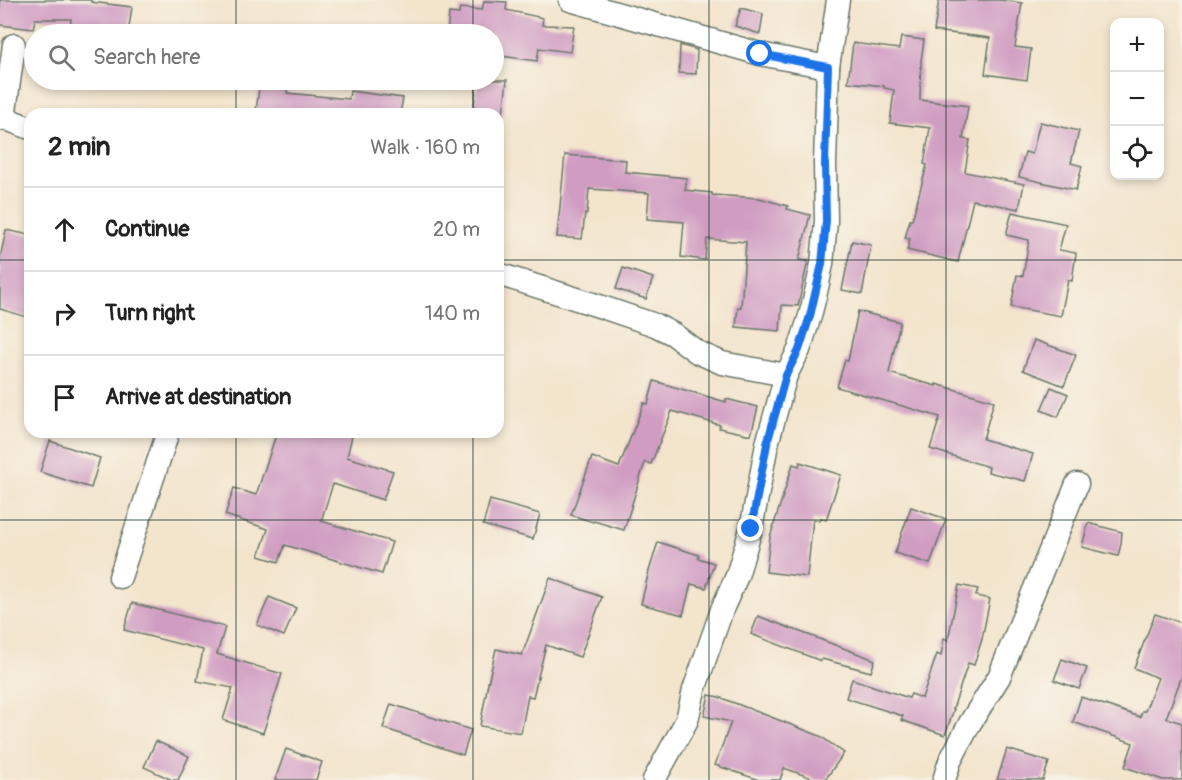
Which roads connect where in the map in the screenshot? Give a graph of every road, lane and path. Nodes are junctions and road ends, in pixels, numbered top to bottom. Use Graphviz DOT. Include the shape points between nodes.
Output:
graph roads {
  1 [pos="570,0"];
  2 [pos="838,0"];
  3 [pos="14,45"];
  4 [pos="828,67"];
  5 [pos="2,119"];
  6 [pos="24,126"];
  7 [pos="504,276"];
  8 [pos="786,375"];
  9 [pos="166,438"];
  10 [pos="1077,484"];
  11 [pos="120,577"];
  12 [pos="654,780"];
  13 [pos="944,780"];
  1 -- 4 [label="street" via="760,54"];
  2 -- 4 [label="street"];
  3 -- 5 [label="street"];
  4 -- 8 [label="street" via="822,264 799,350"];
  5 -- 6 [label="street"];
  7 -- 8 [label="street" via="655,325 722,363"];
  8 -- 12 [label="street" via="737,576 694,690 687,720"];
  9 -- 11 [label="street"];
  10 -- 13 [label="street" via="999,676 970,723"];
}
